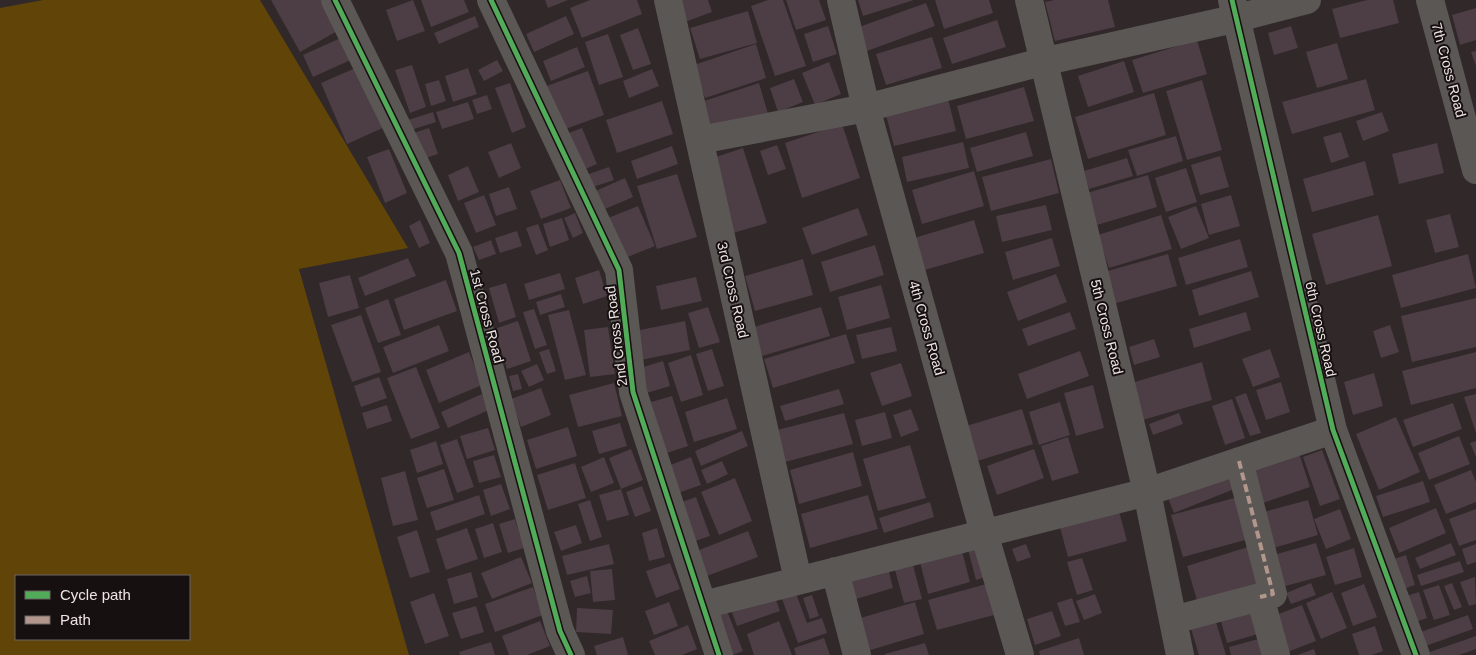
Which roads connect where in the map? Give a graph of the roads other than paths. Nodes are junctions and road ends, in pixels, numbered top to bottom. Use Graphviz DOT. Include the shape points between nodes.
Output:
graph roads {
  1 [pos="335,0"];
  2 [pos="491,0"];
  3 [pos="668,0"];
  4 [pos="841,0"];
  5 [pos="1029,0"];
  6 [pos="1307,0"];
  7 [pos="1430,0"];
  8 [pos="1235,9"];
  9 [pos="1042,62"];
  10 [pos="866,108"];
  11 [pos="700,140"];
  12 [pos="1476,170"];
  13 [pos="1333,430"];
  14 [pos="1239,461"];
  15 [pos="1147,492"];
  16 [pos="984,533"];
  17 [pos="835,571"];
  18 [pos="798,580"];
  19 [pos="1260,597"];
  20 [pos="703,605"];
  21 [pos="1173,620"];
  22 [pos="571,655"];
  23 [pos="719,655"];
  24 [pos="857,655"];
  25 [pos="1020,655"];
  26 [pos="1180,655"];
  27 [pos="1276,655"];
  28 [pos="1416,655"];
  1 -- 22 [label="street, 1st Cross Road" via="459,253 560,631"];
  2 -- 20 [label="street, 2nd Cross Road" via="619,270 634,392"];
  3 -- 11 [label="street, 3rd Cross Road"];
  4 -- 10 [label="street, 4th Cross Road"];
  5 -- 9 [label="street, 5th Cross Road"];
  6 -- 8 [label="street"];
  7 -- 12 [label="street, 7th Cross Road"];
  8 -- 9 [label="street"];
  8 -- 13 [label="street, 6th Cross Road"];
  9 -- 10 [label="street"];
  9 -- 15 [label="street, 5th Cross Road"];
  10 -- 11 [label="street"];
  10 -- 16 [label="street, 4th Cross Road"];
  11 -- 18 [label="street, 3rd Cross Road"];
  13 -- 14 [label="street"];
  13 -- 28 [label="street, 6th Cross Road"];
  14 -- 15 [label="street"];
  14 -- 19 [label="street" via="1273,594"];
  15 -- 16 [label="street"];
  15 -- 21 [label="street, 5th Cross Road"];
  16 -- 17 [label="street"];
  16 -- 25 [label="street, 4th Cross Road"];
  17 -- 18 [label="street"];
  17 -- 24 [label="street"];
  18 -- 20 [label="street"];
  19 -- 21 [label="street"];
  19 -- 27 [label="street"];
  20 -- 23 [label="street, 2nd Cross Road"];
  21 -- 26 [label="street, 5th Cross Road"];
}
